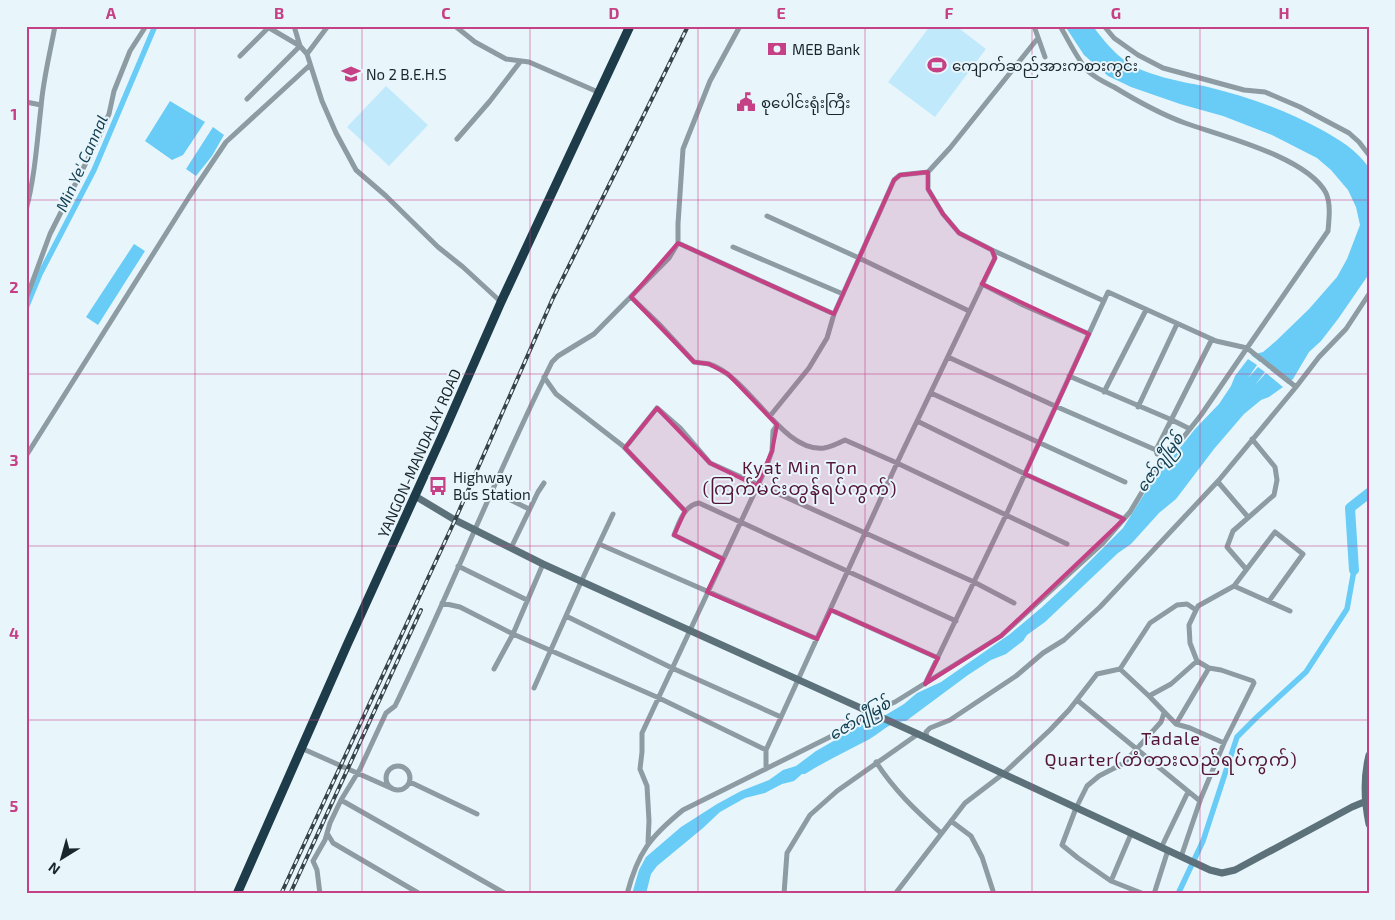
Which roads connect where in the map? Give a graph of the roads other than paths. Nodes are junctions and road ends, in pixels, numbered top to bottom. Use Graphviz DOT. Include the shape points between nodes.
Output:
graph roads {
  1 [pos="55,26"];
  2 [pos="146,26"];
  3 [pos="294,26"];
  4 [pos="328,26"];
  5 [pos="455,26"];
  6 [pos="740,26"];
  7 [pos="1034,26"];
  8 [pos="1060,26"];
  9 [pos="1104,26"];
  10 [pos="267,27"];
  11 [pos="627,27"];
  12 [pos="1038,38"];
  13 [pos="300,46"];
  14 [pos="307,54"];
  15 [pos="240,56"];
  16 [pos="1045,57"];
  17 [pos="520,62"];
  18 [pos="310,65"];
  19 [pos="598,92"];
  20 [pos="247,99"];
  21 [pos="26,102"];
  22 [pos="41,104"];
  23 [pos="458,139"];
  24 [pos="1369,155"];
  25 [pos="928,172"];
  26 [pos="29,186"];
  27 [pos="26,210"];
  28 [pos="767,216"];
  29 [pos="678,243"];
  30 [pos="733,247"];
  31 [pos="992,250"];
  32 [pos="859,258"];
  33 [pos="982,284"];
  34 [pos="843,294"];
  35 [pos="1369,294"];
  36 [pos="631,297"];
  37 [pos="26,298"];
  38 [pos="1104,301"];
  39 [pos="501,302"];
  40 [pos="1146,310"];
  41 [pos="969,311"];
  42 [pos="834,314"];
  43 [pos="1177,324"];
  44 [pos="1088,334"];
  45 [pos="1212,339"];
  46 [pos="1247,348"];
  47 [pos="948,357"];
  48 [pos="1069,376"];
  49 [pos="544,377"];
  50 [pos="1296,387"];
  51 [pos="931,392"];
  52 [pos="1104,392"];
  53 [pos="1055,406"];
  54 [pos="1138,407"];
  55 [pos="770,416"];
  56 [pos="1172,420"];
  57 [pos="917,421"];
  58 [pos="777,425"];
  59 [pos="1190,429"];
  60 [pos="1252,439"];
  61 [pos="1039,442"];
  62 [pos="625,448"];
  63 [pos="26,456"];
  64 [pos="898,463"];
  65 [pos="1025,474"];
  66 [pos="1125,482"];
  67 [pos="1218,482"];
  68 [pos="544,483"];
  69 [pos="757,486"];
  70 [pos="492,491"];
  71 [pos="416,496"];
  72 [pos="530,509"];
  73 [pos="684,511"];
  74 [pos="613,514"];
  75 [pos="1006,515"];
  76 [pos="1248,517"];
  77 [pos="1124,519"];
  78 [pos="740,522"];
  79 [pos="475,529"];
  80 [pos="866,533"];
  81 [pos="599,544"];
  82 [pos="1067,544"];
  83 [pos="510,548"];
  84 [pos="723,559"];
  85 [pos="543,564"];
  86 [pos="458,566"];
  87 [pos="1246,570"];
  88 [pos="848,572"];
  89 [pos="581,582"];
  90 [pos="974,582"];
  91 [pos="1234,586"];
  92 [pos="708,592"];
  93 [pos="528,600"];
  94 [pos="1268,601"];
  95 [pos="442,603"];
  96 [pos="1014,603"];
  97 [pos="830,610"];
  98 [pos="1196,610"];
  99 [pos="1290,611"];
  100 [pos="566,616"];
  101 [pos="956,621"];
  102 [pos="690,630"];
  103 [pos="513,634"];
  104 [pos="817,639"];
  105 [pos="551,650"];
  106 [pos="938,658"];
  107 [pos="1197,662"];
  108 [pos="672,668"];
  109 [pos="1209,668"];
  110 [pos="494,669"];
  111 [pos="1120,669"];
  112 [pos="799,680"];
  113 [pos="926,684"];
  114 [pos="534,688"];
  115 [pos="1150,696"];
  116 [pos="659,698"];
  117 [pos="1077,700"];
  118 [pos="868,711"];
  119 [pos="1164,714"];
  120 [pos="781,718"];
  121 [pos="1176,724"];
  122 [pos="918,734"];
  123 [pos="927,738"];
  124 [pos="1224,743"];
  125 [pos="301,748"];
  126 [pos="1136,749"];
  127 [pos="766,750"];
  128 [pos="1369,755"];
  129 [pos="876,762"];
  130 [pos="766,769"];
  131 [pos="357,773"];
  132 [pos="1003,774"];
  133 [pos="410,782"];
  134 [pos="393,789"];
  135 [pos="1188,792"];
  136 [pos="341,800"];
  137 [pos="1200,801"];
  138 [pos="1364,802"];
  139 [pos="1076,808"];
  140 [pos="477,814"];
  141 [pos="951,821"];
  142 [pos="1369,824"];
  143 [pos="327,833"];
  144 [pos="941,834"];
  145 [pos="1131,834"];
  146 [pos="648,843"];
  147 [pos="1164,849"];
  148 [pos="1183,858"];
  149 [pos="1111,880"];
  150 [pos="237,894"];
  151 [pos="320,894"];
  152 [pos="420,894"];
  153 [pos="506,894"];
  154 [pos="627,894"];
  155 [pos="784,894"];
  156 [pos="895,894"];
  157 [pos="994,894"];
  158 [pos="1144,894"];
  159 [pos="1154,894"];
  1 -- 22 [label="street"];
  2 -- 37 [label="street" via="130,50 105,122 50,234"];
  3 -- 13 [label="street"];
  4 -- 14 [label="street"];
  5 -- 17 [label="street" via="491,52"];
  6 -- 29 [label="street" via="710,82 683,149"];
  7 -- 12 [label="street"];
  8 -- 46 [label="street" via="1089,72 1154,111 1271,154 1313,177 1326,194 1328,231"];
  9 -- 24 [label="street" via="1114,38 1138,55 1164,68 1244,90 1265,92 1300,107 1349,134"];
  10 -- 13 [label="street"];
  10 -- 15 [label="street"];
  11 -- 19 [label="highway, YANGON-MANDALAY ROAD"];
  12 -- 16 [label="street"];
  12 -- 25 [label="street"];
  13 -- 14 [label="street"];
  13 -- 20 [label="street"];
  14 -- 18 [label="street"];
  17 -- 19 [label="street" via="529,62"];
  17 -- 23 [label="street"];
  18 -- 39 [label="street" via="326,108 356,170"];
  18 -- 63 [label="street" via="226,142"];
  19 -- 39 [label="highway, YANGON-MANDALAY ROAD"];
  21 -- 22 [label="street"];
  22 -- 26 [label="street" via="37,157"];
  25 -- 31 [label="street" via="928,190 943,214 959,233"];
  25 -- 32 [label="street" via="900,175 894,180"];
  26 -- 27 [label="street"];
  28 -- 32 [label="street"];
  29 -- 36 [label="street" via="669,258"];
  29 -- 42 [label="street"];
  30 -- 34 [label="street"];
  31 -- 33 [label="street" via="995,258"];
  31 -- 38 [label="street"];
  32 -- 34 [label="street"];
  32 -- 41 [label="street"];
  33 -- 41 [label="street"];
  33 -- 44 [label="street"];
  34 -- 42 [label="street"];
  35 -- 50 [label="street" via="1346,329"];
  36 -- 49 [label="street" via="594,334 558,356"];
  36 -- 55 [label="street" via="694,362 709,364 728,374"];
  38 -- 40 [label="street" via="1108,292"];
  38 -- 44 [label="street"];
  39 -- 71 [label="highway, YANGON-MANDALAY ROAD"];
  40 -- 43 [label="street"];
  40 -- 52 [label="street"];
  41 -- 47 [label="street"];
  42 -- 55 [label="street" via="827,338 810,368"];
  43 -- 45 [label="street"];
  43 -- 54 [label="street"];
  44 -- 48 [label="street"];
  45 -- 46 [label="street"];
  45 -- 56 [label="street"];
  46 -- 50 [label="street"];
  46 -- 59 [label="street"];
  47 -- 51 [label="street"];
  47 -- 53 [label="street"];
  48 -- 52 [label="street"];
  48 -- 53 [label="street"];
  49 -- 62 [label="street" via="556,394"];
  49 -- 70 [label="street"];
  50 -- 60 [label="street"];
  51 -- 57 [label="street"];
  51 -- 61 [label="street"];
  52 -- 54 [label="street"];
  53 -- 56 [label="street" via="1156,452"];
  53 -- 61 [label="street"];
  54 -- 56 [label="street"];
  55 -- 58 [label="street"];
  56 -- 59 [label="street"];
  57 -- 64 [label="street"];
  57 -- 65 [label="street"];
  58 -- 64 [label="street" via="802,444 813,448 824,448 845,440"];
  58 -- 69 [label="street" via="773,431 772,451"];
  59 -- 77 [label="street" via="1148,482"];
  60 -- 67 [label="street"];
  60 -- 76 [label="street" via="1275,467 1277,480 1274,495"];
  61 -- 65 [label="street"];
  61 -- 66 [label="street"];
  62 -- 69 [label="street" via="658,408 710,463"];
  62 -- 73 [label="street"];
  64 -- 75 [label="street"];
  64 -- 80 [label="street"];
  65 -- 75 [label="street"];
  65 -- 77 [label="street"];
  67 -- 76 [label="street"];
  67 -- 123 [label="street" via="1100,607 1064,640 950,720 930,728 926,732"];
  68 -- 72 [label="street"];
  69 -- 78 [label="street"];
  69 -- 80 [label="street"];
  70 -- 72 [label="street"];
  70 -- 79 [label="street"];
  71 -- 79 [label="street"];
  71 -- 125 [label="highway, YANGON-MANDALAY ROAD"];
  72 -- 83 [label="street"];
  73 -- 78 [label="street" via="693,503 699,503"];
  73 -- 84 [label="street" via="674,535"];
  74 -- 81 [label="street"];
  75 -- 82 [label="street"];
  75 -- 90 [label="street"];
  76 -- 87 [label="street" via="1233,531 1227,548"];
  77 -- 113 [label="street" via="1102,544 1001,636"];
  78 -- 84 [label="street"];
  78 -- 88 [label="street"];
  79 -- 83 [label="street"];
  79 -- 86 [label="street"];
  80 -- 88 [label="street"];
  80 -- 90 [label="street"];
  81 -- 89 [label="street"];
  81 -- 92 [label="street"];
  83 -- 85 [label="street"];
  84 -- 92 [label="street"];
  85 -- 89 [label="street"];
  85 -- 93 [label="street"];
  86 -- 93 [label="street"];
  86 -- 95 [label="street"];
  87 -- 91 [label="street"];
  87 -- 94 [label="street" via="1275,532 1303,554"];
  88 -- 97 [label="street"];
  88 -- 101 [label="street"];
  89 -- 100 [label="street"];
  89 -- 102 [label="street"];
  90 -- 96 [label="street"];
  90 -- 101 [label="street"];
  91 -- 94 [label="street"];
  91 -- 98 [label="street"];
  92 -- 102 [label="street"];
  92 -- 104 [label="street"];
  93 -- 103 [label="street"];
  94 -- 99 [label="street"];
  95 -- 103 [label="street" via="460,607"];
  95 -- 131 [label="street" via="395,706 386,713"];
  97 -- 104 [label="street"];
  97 -- 106 [label="street"];
  98 -- 107 [label="street" via="1189,625 1190,643"];
  98 -- 111 [label="street" via="1187,604 1177,605 1150,623"];
  100 -- 105 [label="street"];
  100 -- 108 [label="street"];
  101 -- 106 [label="street"];
  102 -- 108 [label="street"];
  102 -- 112 [label="street"];
  103 -- 105 [label="street"];
  103 -- 110 [label="street"];
  104 -- 112 [label="street"];
  105 -- 114 [label="street"];
  105 -- 116 [label="street"];
  106 -- 113 [label="street"];
  107 -- 109 [label="street"];
  107 -- 115 [label="street" via="1171,684"];
  108 -- 116 [label="street"];
  108 -- 120 [label="street"];
  109 -- 121 [label="street"];
  109 -- 124 [label="street" via="1254,683"];
  111 -- 115 [label="street"];
  111 -- 117 [label="street" via="1097,674"];
  112 -- 118 [label="street"];
  112 -- 120 [label="street"];
  113 -- 118 [label="street" via="895,702"];
  115 -- 119 [label="street"];
  116 -- 127 [label="street"];
  116 -- 146 [label="street" via="642,733 640,769 647,786"];
  117 -- 126 [label="street"];
  117 -- 132 [label="street"];
  118 -- 122 [label="street"];
  118 -- 130 [label="street" via="856,724"];
  119 -- 121 [label="street"];
  119 -- 126 [label="street"];
  120 -- 127 [label="street"];
  121 -- 124 [label="street"];
  122 -- 123 [label="street"];
  122 -- 129 [label="street"];
  123 -- 132 [label="street"];
  124 -- 137 [label="street"];
  125 -- 131 [label="street"];
  125 -- 150 [label="highway, YANGON-MANDALAY ROAD"];
  126 -- 135 [label="street"];
  126 -- 139 [label="street" via="1124,763 1087,786"];
  127 -- 130 [label="street"];
  128 -- 138 [label="street" via="1364,777"];
  129 -- 144 [label="street" via="911,807"];
  129 -- 155 [label="street" via="837,790 810,815 787,853"];
  130 -- 146 [label="street" via="683,810"];
  131 -- 134 [label="street"];
  131 -- 136 [label="street"];
  132 -- 139 [label="street"];
  132 -- 141 [label="street" via="965,803"];
  133 -- 134 [label="street" via="404,789"];
  133 -- 134 [label="street" via="410,774 404,768 392,767 386,780"];
  133 -- 140 [label="street"];
  135 -- 137 [label="street"];
  135 -- 147 [label="street"];
  136 -- 143 [label="street"];
  136 -- 153 [label="street"];
  137 -- 148 [label="street"];
  138 -- 142 [label="street"];
  138 -- 148 [label="street" via="1236,870 1222,873"];
  139 -- 145 [label="street"];
  139 -- 149 [label="street" via="1062,844"];
  141 -- 144 [label="street"];
  141 -- 157 [label="street" via="971,836"];
  143 -- 151 [label="street" via="313,861"];
  143 -- 152 [label="street" via="334,843"];
  144 -- 156 [label="street"];
  145 -- 147 [label="street"];
  145 -- 149 [label="street"];
  146 -- 154 [label="street" via="632,874"];
  147 -- 148 [label="street"];
  147 -- 159 [label="street"];
  149 -- 158 [label="street"];
}
